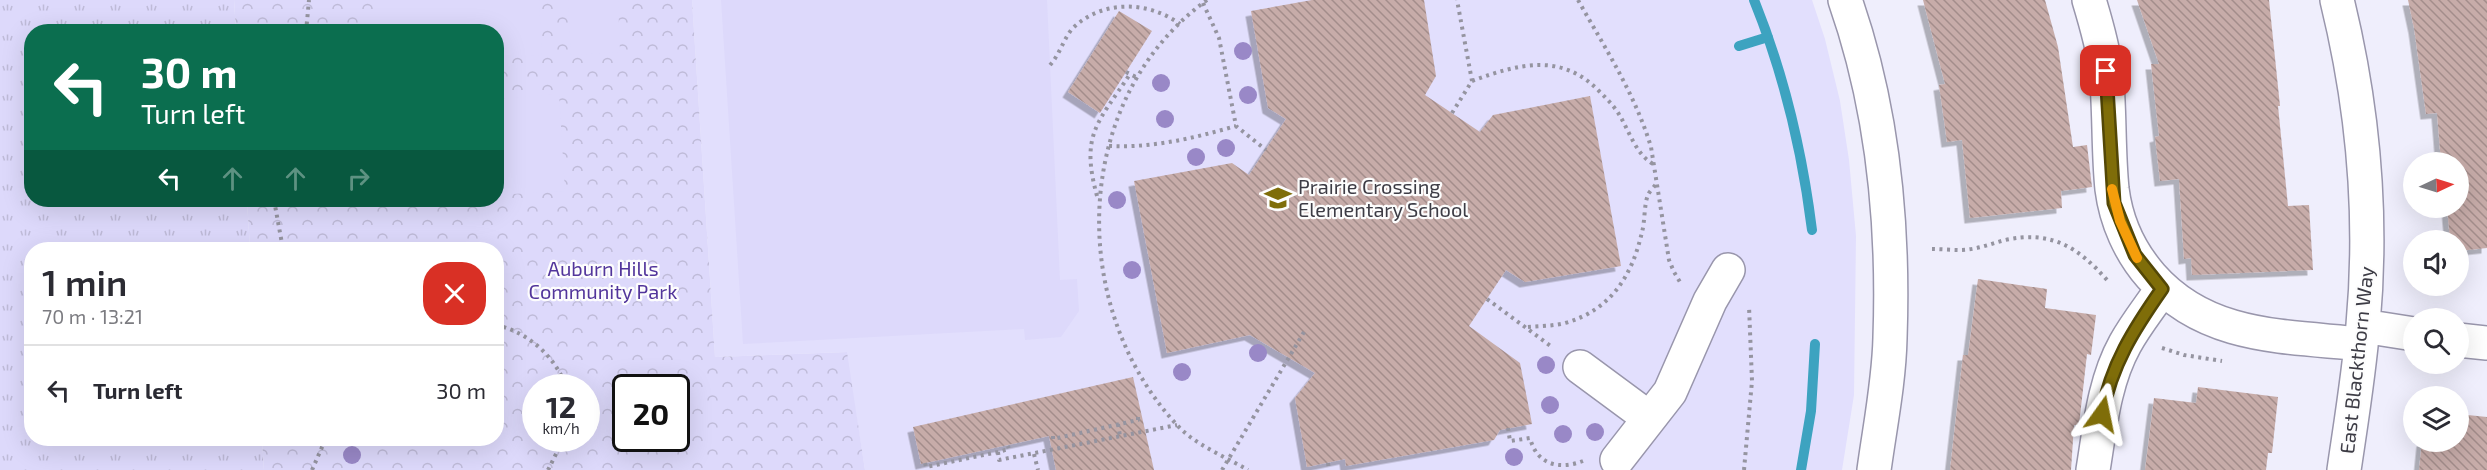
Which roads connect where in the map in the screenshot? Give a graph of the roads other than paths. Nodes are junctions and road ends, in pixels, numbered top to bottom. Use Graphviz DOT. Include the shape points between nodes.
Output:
graph roads {
  1 [pos="1845,0"];
  2 [pos="2089,0"];
  3 [pos="2337,0"];
  4 [pos="1728,270"];
  5 [pos="2162,289"];
  6 [pos="2403,334"];
  7 [pos="2362,335"];
  8 [pos="2469,341"];
  9 [pos="2487,343"];
  10 [pos="1580,367"];
  11 [pos="1649,418"];
  12 [pos="1605,457"];
  13 [pos="1874,470"];
  14 [pos="2093,470"];
  15 [pos="2344,470"];
  1 -- 13 [label="street" via="1863,59 1881,150 1889,234 1890,340"];
  2 -- 5 [label="street" via="2106,71 2114,203 2135,255"];
  3 -- 7 [label="street, East Blackthorn Way" via="2356,92 2363,155 2366,247"];
  4 -- 11 [label="street" via="1670,392"];
  5 -- 7 [label="street" via="2193,312 2260,334"];
  5 -- 14 [label="street" via="2118,360 2106,396"];
  6 -- 7 [label="street"];
  7 -- 15 [label="street, East Blackthorn Way"];
  8 -- 9 [label="street"];
  10 -- 11 [label="street"];
  11 -- 12 [label="street"];
}
